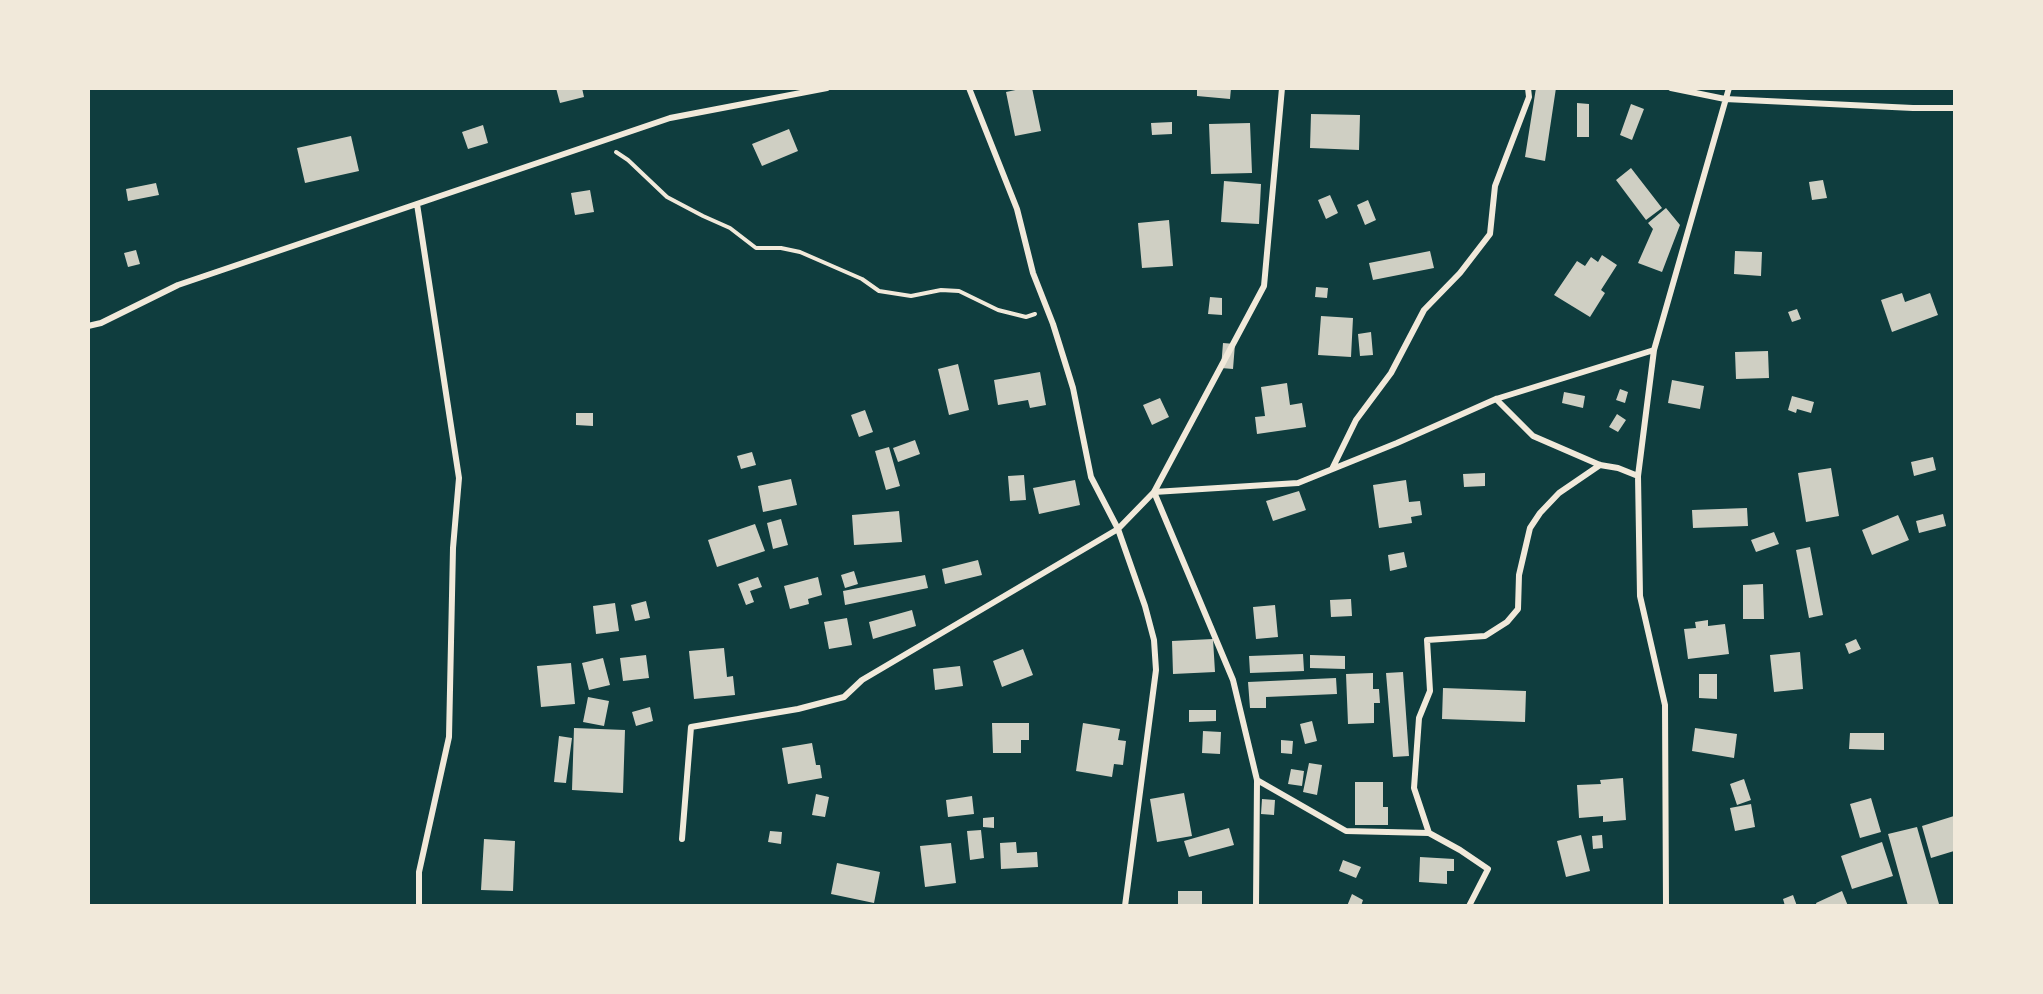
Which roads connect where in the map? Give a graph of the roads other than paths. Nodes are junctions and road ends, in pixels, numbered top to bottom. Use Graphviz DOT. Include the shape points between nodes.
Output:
graph roads {
  1 [pos="827,88"];
  2 [pos="969,88"];
  3 [pos="1282,88"];
  4 [pos="1528,88"];
  5 [pos="1671,88"];
  6 [pos="1729,88"];
  7 [pos="1725,99"];
  8 [pos="1954,108"];
  9 [pos="417,204"];
  10 [pos="88,326"];
  11 [pos="1654,350"];
  12 [pos="1496,399"];
  13 [pos="1600,465"];
  14 [pos="1331,470"];
  15 [pos="1638,476"];
  16 [pos="1154,492"];
  17 [pos="1118,529"];
  18 [pos="1257,780"];
  19 [pos="1429,833"];
  20 [pos="682,839"];
  21 [pos="419,906"];
  22 [pos="1125,906"];
  23 [pos="1256,906"];
  24 [pos="1469,906"];
  25 [pos="1666,906"];
  1 -- 9 [label="street" via="670,117"];
  2 -- 17 [label="street" via="1017,209 1033,273 1073,388 1091,477"];
  3 -- 16 [label="street" via="1264,286"];
  4 -- 14 [label="street" via="1529,97 1495,186 1490,234 1424,310 1391,373 1356,420"];
  5 -- 7 [label="street"];
  6 -- 7 [label="street"];
  7 -- 8 [label="street"];
  7 -- 11 [label="street"];
  9 -- 10 [label="street" via="178,285"];
  9 -- 21 [label="street" via="459,478 453,548 449,737 419,872"];
  11 -- 12 [label="street"];
  11 -- 15 [label="street"];
  12 -- 13 [label="street" via="1533,436"];
  12 -- 14 [label="street"];
  13 -- 15 [label="street"];
  13 -- 19 [label="street" via="1559,493 1530,528 1519,575 1518,609 1507,622 1485,636 1427,640 1430,691 1419,718 1414,788"];
  14 -- 16 [label="street" via="1298,483"];
  15 -- 25 [label="street" via="1640,596 1665,705"];
  16 -- 17 [label="street"];
  16 -- 18 [label="street" via="1233,681"];
  17 -- 20 [label="street" via="862,680 844,697 691,727"];
  17 -- 22 [label="street" via="1145,606 1154,640 1156,669"];
  18 -- 19 [label="street" via="1346,831"];
  18 -- 23 [label="street"];
  19 -- 24 [label="street" via="1488,869"];
}
